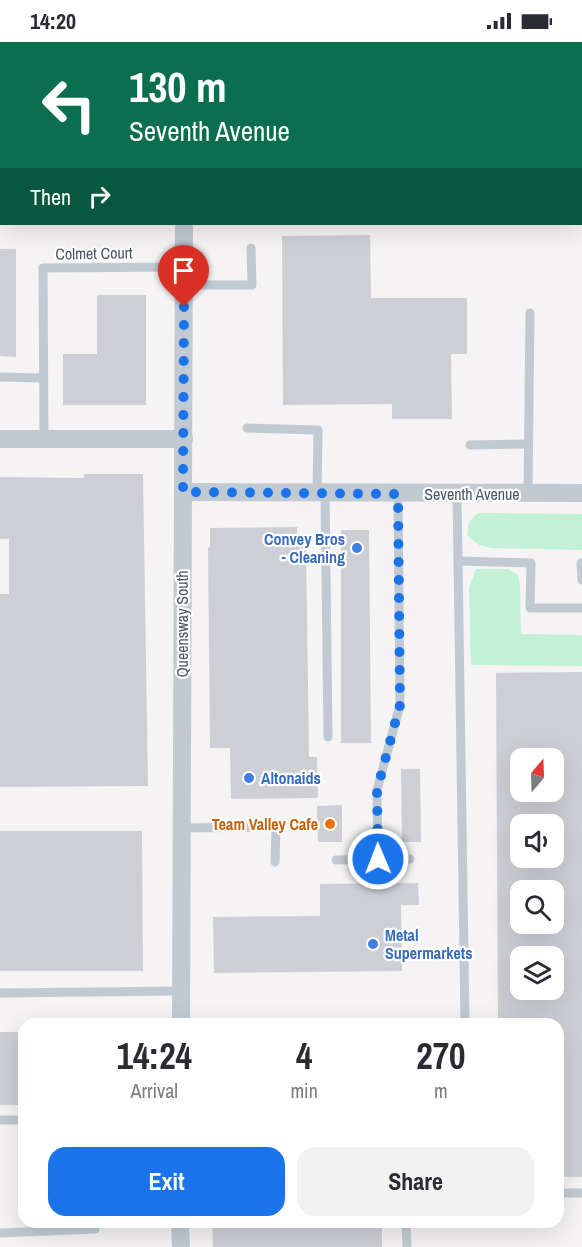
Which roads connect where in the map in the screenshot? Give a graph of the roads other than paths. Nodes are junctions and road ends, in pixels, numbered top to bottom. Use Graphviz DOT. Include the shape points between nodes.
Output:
graph roads {
  1 [pos="184,225"];
  2 [pos="251,248"];
  3 [pos="184,276"];
  4 [pos="530,313"];
  5 [pos="0,377"];
  6 [pos="42,378"];
  7 [pos="247,428"];
  8 [pos="44,438"];
  9 [pos="0,439"];
  10 [pos="184,439"];
  11 [pos="528,444"];
  12 [pos="470,445"];
  13 [pos="183,492"];
  14 [pos="582,493"];
  15 [pos="321,494"];
  16 [pos="398,494"];
  17 [pos="457,494"];
  18 [pos="528,494"];
  19 [pos="458,561"];
  20 [pos="581,563"];
  21 [pos="582,580"];
  22 [pos="582,608"];
  23 [pos="328,737"];
  24 [pos="180,828"];
  25 [pos="378,859"];
  26 [pos="410,859"];
  27 [pos="336,860"];
  28 [pos="275,862"];
  29 [pos="180,991"];
  30 [pos="0,993"];
  31 [pos="181,1018"];
  32 [pos="465,1018"];
  33 [pos="0,1120"];
  34 [pos="18,1120"];
  35 [pos="564,1193"];
  36 [pos="582,1193"];
  37 [pos="95,1228"];
  38 [pos="180,1228"];
  39 [pos="406,1228"];
  40 [pos="0,1233"];
  41 [pos="181,1247"];
  42 [pos="407,1247"];
  1 -- 3 [label="street, Queensway South"];
  2 -- 3 [label="lane" via="252,285"];
  3 -- 6 [label="lane, Colmet Court" via="42,268"];
  3 -- 10 [label="street, Queensway South"];
  4 -- 11 [label="lane"];
  5 -- 6 [label="lane"];
  6 -- 8 [label="lane, Colmet Court"];
  7 -- 15 [label="lane" via="318,430"];
  8 -- 9 [label="street"];
  8 -- 10 [label="street"];
  10 -- 13 [label="street, Queensway South"];
  11 -- 12 [label="lane"];
  11 -- 18 [label="lane"];
  13 -- 15 [label="street, Seventh Avenue"];
  13 -- 24 [label="street, Queensway South"];
  14 -- 18 [label="street, Seventh Avenue"];
  15 -- 16 [label="street, Seventh Avenue"];
  15 -- 23 [label="lane"];
  16 -- 17 [label="street, Seventh Avenue"];
  16 -- 25 [label="lane" via="400,705 377,790"];
  17 -- 18 [label="street, Seventh Avenue"];
  17 -- 19 [label="lane"];
  19 -- 22 [label="lane" via="531,563 530,608"];
  19 -- 32 [label="lane"];
  20 -- 21 [label="lane"];
  24 -- 28 [label="lane" via="276,827"];
  24 -- 29 [label="street, Queensway South"];
  25 -- 26 [label="lane"];
  25 -- 27 [label="lane"];
  29 -- 30 [label="lane"];
  29 -- 31 [label="street, Queensway South"];
  33 -- 34 [label="lane"];
  35 -- 36 [label="lane"];
  37 -- 40 [label="lane"];
  38 -- 41 [label="street"];
  39 -- 42 [label="lane"];
}
